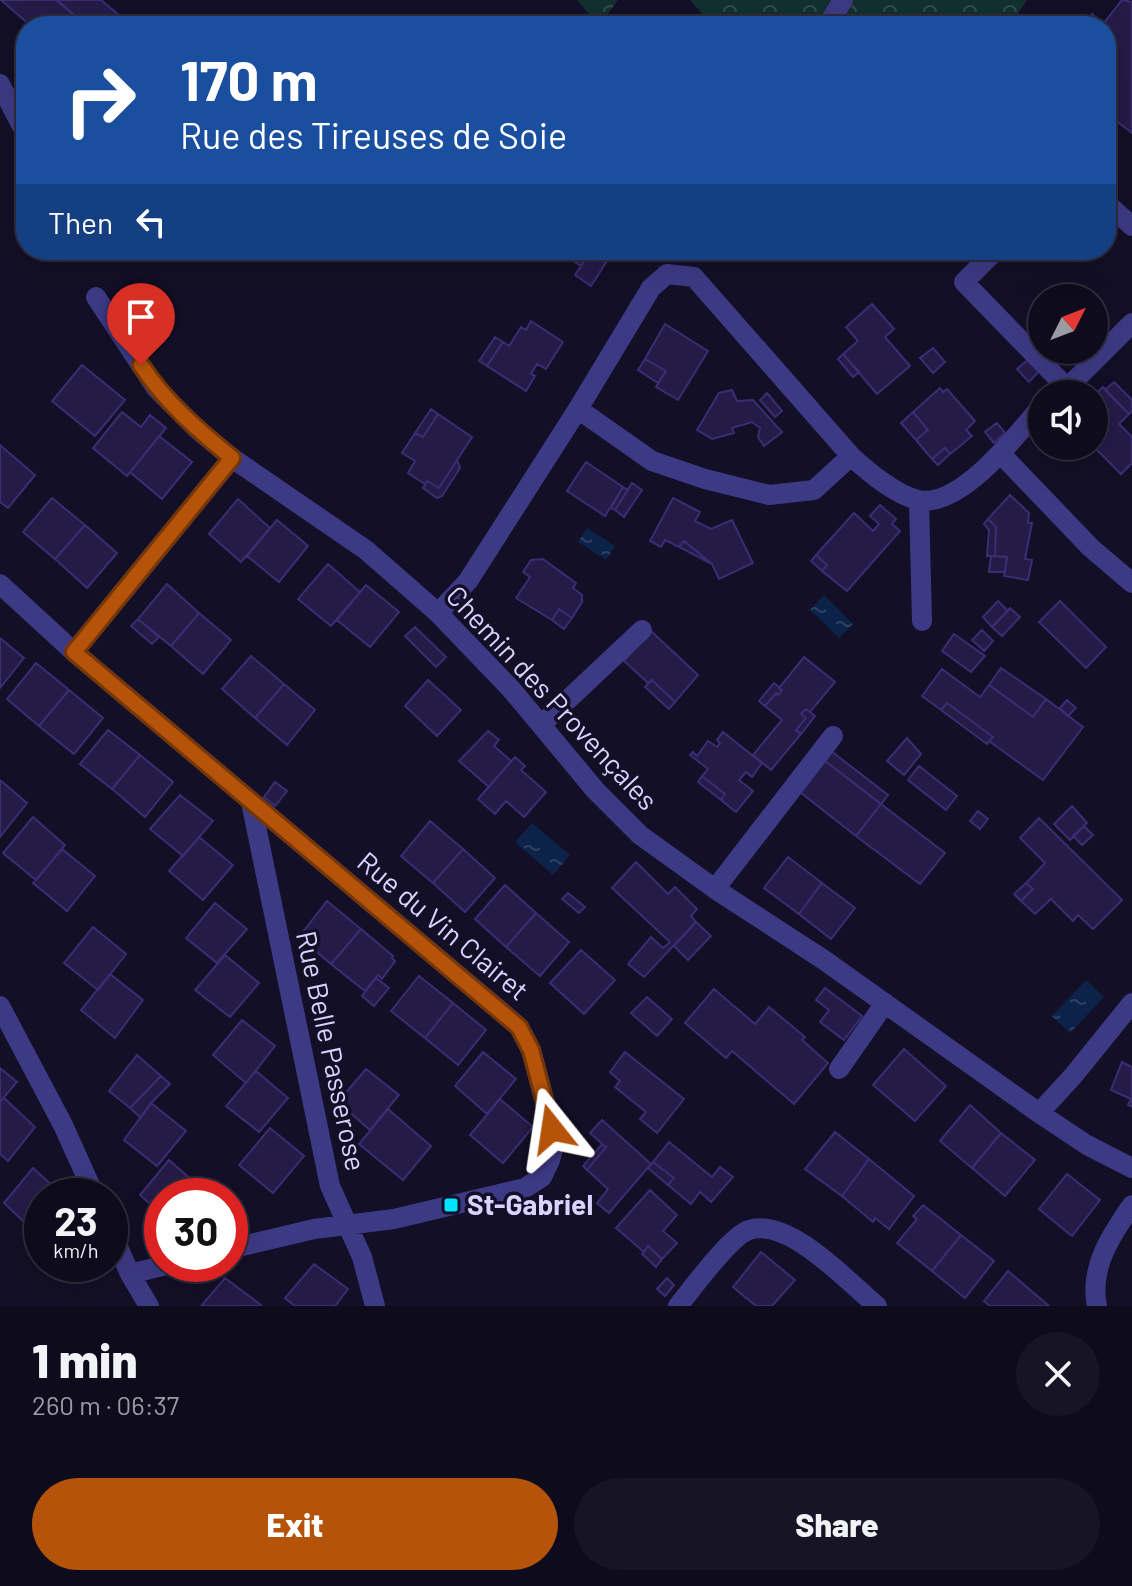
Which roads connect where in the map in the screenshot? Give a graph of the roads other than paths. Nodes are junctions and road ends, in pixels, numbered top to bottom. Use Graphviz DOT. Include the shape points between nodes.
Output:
graph roads {
  1 [pos="0,84"];
  2 [pos="16,115"];
  3 [pos="1116,212"];
  4 [pos="1132,226"];
  5 [pos="986,260"];
  6 [pos="96,297"];
  7 [pos="1132,323"];
  8 [pos="1050,380"];
  9 [pos="1075,380"];
  10 [pos="578,409"];
  11 [pos="1028,422"];
  12 [pos="1001,454"];
  13 [pos="851,456"];
  14 [pos="232,458"];
  15 [pos="919,501"];
  16 [pos="1132,583"];
  17 [pos="0,584"];
  18 [pos="438,613"];
  19 [pos="922,621"];
  20 [pos="642,630"];
  21 [pos="74,652"];
  22 [pos="541,725"];
  23 [pos="833,736"];
  24 [pos="251,802"];
  25 [pos="715,889"];
  26 [pos="885,1003"];
  27 [pos="1132,1003"];
  28 [pos="0,1006"];
  29 [pos="839,1069"];
  30 [pos="1039,1113"];
  31 [pos="1132,1168"];
  32 [pos="87,1178"];
  33 [pos="1132,1205"];
  34 [pos="347,1224"];
  35 [pos="248,1245"];
  36 [pos="128,1270"];
  37 [pos="144,1270"];
  38 [pos="130,1274"];
  39 [pos="149,1306"];
  40 [pos="375,1306"];
  41 [pos="678,1306"];
  42 [pos="877,1306"];
  43 [pos="1097,1306"];
  1 -- 2 [label="street"];
  3 -- 4 [label="street"];
  5 -- 8 [label="street" via="964,282"];
  6 -- 14 [label="street, Chemin des Provençales" via="156,388"];
  7 -- 9 [label="street"];
  10 -- 13 [label="street" via="652,461 769,495 814,490"];
  10 -- 13 [label="street" via="651,288 667,274 694,277"];
  10 -- 18 [label="street" via="468,581"];
  11 -- 12 [label="street"];
  12 -- 15 [label="street" via="947,496"];
  12 -- 16 [label="street"];
  13 -- 15 [label="street" via="874,477"];
  14 -- 18 [label="street, Chemin des Provençales" via="366,550"];
  14 -- 21 [label="street"];
  15 -- 19 [label="street"];
  17 -- 21 [label="street, Rue du Vin Clairet"];
  18 -- 22 [label="street, Chemin des Provençales"];
  20 -- 22 [label="street"];
  21 -- 24 [label="street, Rue du Vin Clairet"];
  22 -- 25 [label="street, Chemin des Provençales" via="640,835"];
  23 -- 25 [label="street"];
  24 -- 34 [label="street, Rue Belle Passerose" via="330,1186"];
  24 -- 34 [label="street, Rue du Vin Clairet" via="519,1027 531,1050 552,1129 550,1160 542,1177 525,1188 394,1219"];
  25 -- 26 [label="street, Chemin des Provençales"];
  26 -- 29 [label="street"];
  26 -- 30 [label="street, Chemin des Provençales"];
  27 -- 30 [label="street"];
  28 -- 32 [label="street"];
  30 -- 31 [label="street, Chemin des Provençales"];
  33 -- 43 [label="street" via="1099,1260"];
  34 -- 35 [label="street, Rue du Vin Clairet"];
  34 -- 40 [label="street, Rue Belle Passerose"];
  36 -- 38 [label="street"];
  37 -- 38 [label="street"];
  38 -- 39 [label="street"];
  41 -- 42 [label="street" via="748,1230 777,1229 801,1242"];
}
